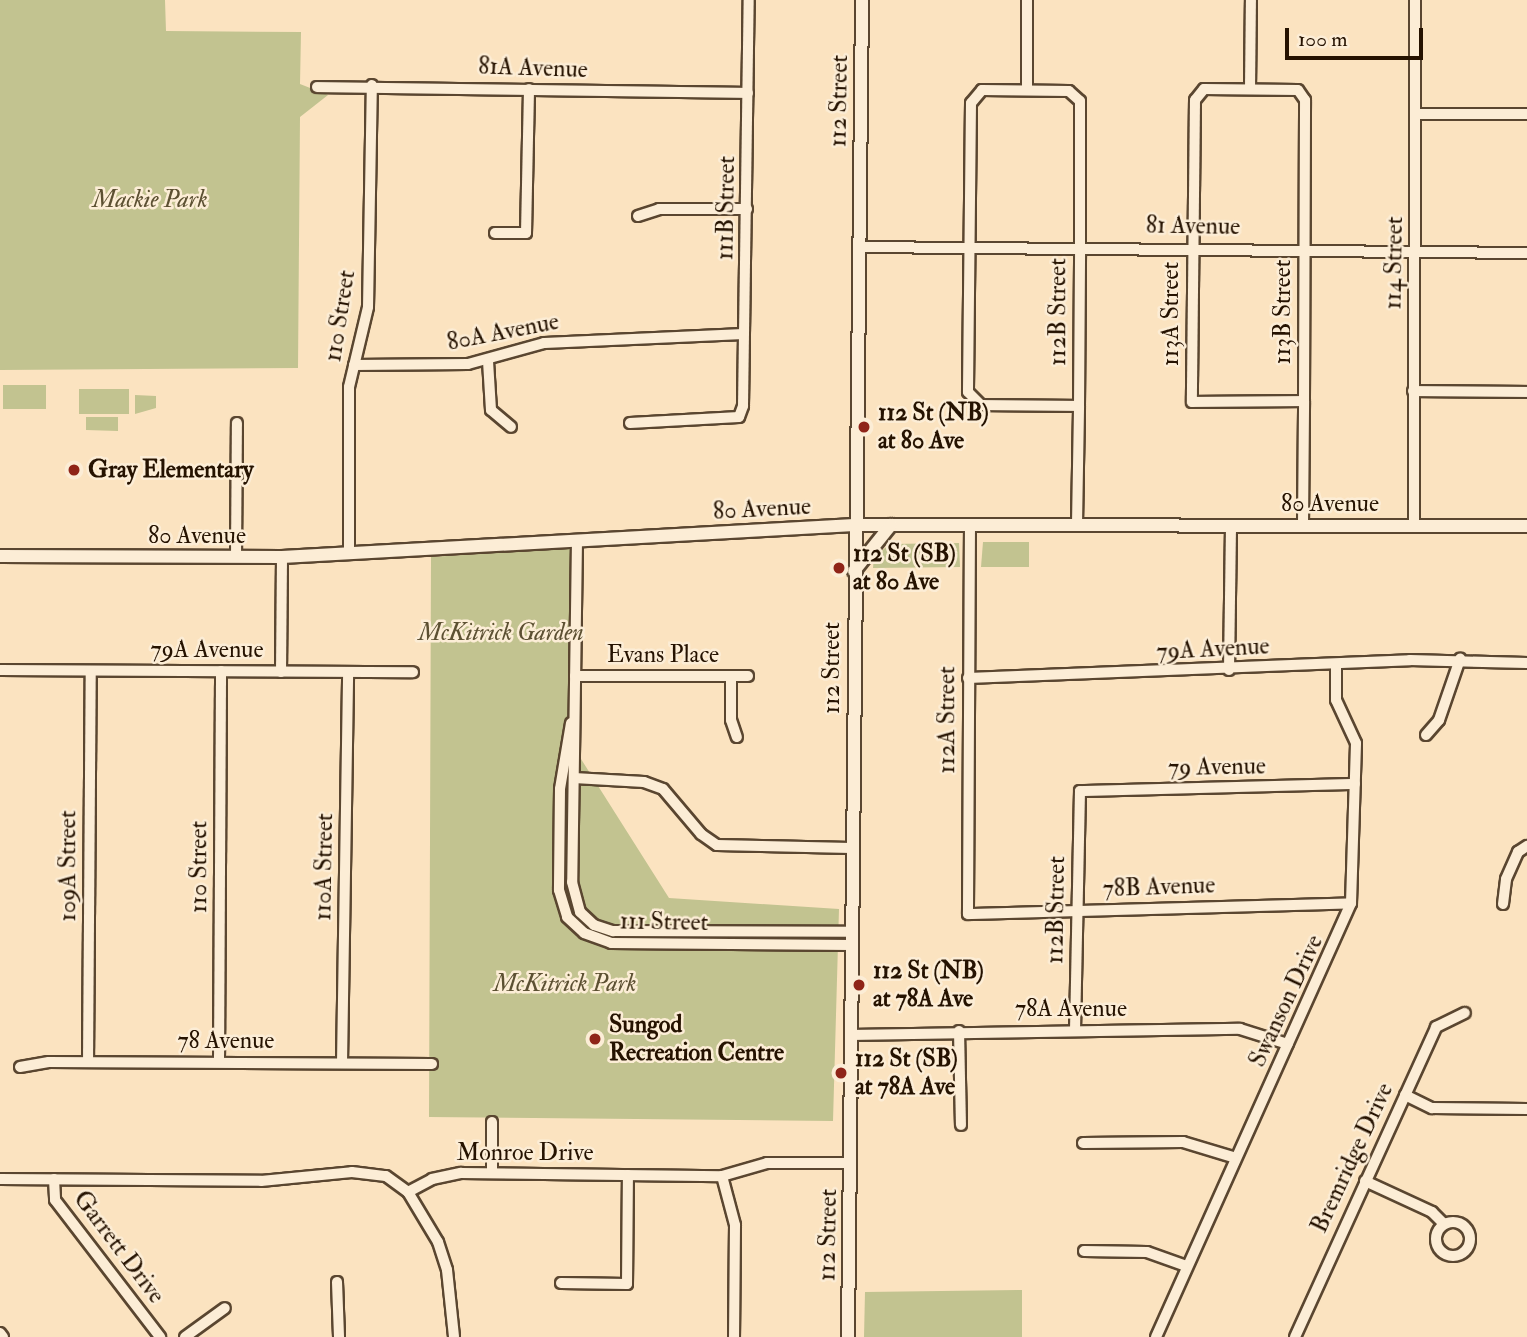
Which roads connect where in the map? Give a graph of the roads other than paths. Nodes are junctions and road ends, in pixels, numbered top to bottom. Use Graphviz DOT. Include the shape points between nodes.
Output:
graph roads {
  1 [pos="750,0"];
  2 [pos="862,0"];
  3 [pos="1027,0"];
  4 [pos="1251,0"];
  5 [pos="1415,0"];
  6 [pos="372,85"];
  7 [pos="317,87"];
  8 [pos="529,89"];
  9 [pos="1250,89"];
  10 [pos="1027,90"];
  11 [pos="748,93"];
  12 [pos="1416,114"];
  13 [pos="1527,114"];
  14 [pos="747,209"];
  15 [pos="638,216"];
  16 [pos="495,233"];
  17 [pos="1080,246"];
  18 [pos="858,247"];
  19 [pos="968,247"];
  20 [pos="1193,247"];
  21 [pos="1304,248"];
  22 [pos="1416,251"];
  23 [pos="1527,253"];
  24 [pos="744,334"];
  25 [pos="488,360"];
  26 [pos="354,365"];
  27 [pos="1413,391"];
  28 [pos="1527,392"];
  29 [pos="1304,401"];
  30 [pos="1079,406"];
  31 [pos="237,423"];
  32 [pos="629,423"];
  33 [pos="511,427"];
  34 [pos="1077,524"];
  35 [pos="1231,524"];
  36 [pos="854,525"];
  37 [pos="891,525"];
  38 [pos="970,525"];
  39 [pos="1303,526"];
  40 [pos="1414,526"];
  41 [pos="1527,526"];
  42 [pos="577,540"];
  43 [pos="349,552"];
  44 [pos="0,556"];
  45 [pos="236,557"];
  46 [pos="282,557"];
  47 [pos="854,571"];
  48 [pos="1460,659"];
  49 [pos="1527,663"];
  50 [pos="1336,664"];
  51 [pos="0,670"];
  52 [pos="1229,670"];
  53 [pos="91,671"];
  54 [pos="221,671"];
  55 [pos="281,672"];
  56 [pos="348,672"];
  57 [pos="413,672"];
  58 [pos="575,676"];
  59 [pos="748,676"];
  60 [pos="731,677"];
  61 [pos="968,678"];
  62 [pos="574,712"];
  63 [pos="1426,735"];
  64 [pos="737,737"];
  65 [pos="574,778"];
  66 [pos="1355,784"];
  67 [pos="1080,791"];
  68 [pos="1527,846"];
  69 [pos="851,848"];
  70 [pos="1351,903"];
  71 [pos="1503,904"];
  72 [pos="1077,910"];
  73 [pos="968,914"];
  74 [pos="851,939"];
  75 [pos="1465,1013"];
  76 [pos="1075,1030"];
  77 [pos="959,1031"];
  78 [pos="850,1035"];
  79 [pos="1288,1044"];
  80 [pos="88,1062"];
  81 [pos="219,1062"];
  82 [pos="342,1063"];
  83 [pos="432,1064"];
  84 [pos="20,1067"];
  85 [pos="1405,1096"];
  86 [pos="1527,1108"];
  87 [pos="492,1122"];
  88 [pos="961,1125"];
  89 [pos="1083,1143"];
  90 [pos="1236,1158"];
  91 [pos="850,1163"];
  92 [pos="492,1172"];
  93 [pos="628,1174"];
  94 [pos="722,1176"];
  95 [pos="0,1179"];
  96 [pos="54,1179"];
  97 [pos="1365,1181"];
  98 [pos="408,1192"];
  99 [pos="1444,1224"];
  100 [pos="1084,1251"];
  101 [pos="1186,1266"];
  102 [pos="337,1282"];
  103 [pos="561,1283"];
  104 [pos="225,1308"];
  105 [pos="0,1333"];
  106 [pos="3,1337"];
  107 [pos="160,1337"];
  108 [pos="185,1337"];
  109 [pos="339,1337"];
  110 [pos="454,1337"];
  111 [pos="734,1337"];
  112 [pos="848,1337"];
  113 [pos="1156,1337"];
  114 [pos="1295,1337"];
  1 -- 11 [label="street, 111B Street"];
  2 -- 18 [label="street, 112 Street"];
  3 -- 10 [label="street"];
  4 -- 9 [label="street"];
  5 -- 12 [label="street, 114 Street"];
  6 -- 7 [label="street, 81A Avenue"];
  6 -- 8 [label="street, 81A Avenue"];
  6 -- 26 [label="street, 110 Street" via="368,307"];
  8 -- 11 [label="street, 81A Avenue"];
  8 -- 16 [label="street" via="526,233"];
  9 -- 20 [label="street, 113A Street" via="1204,89 1195,100"];
  9 -- 21 [label="street, 113B Street" via="1298,90 1305,100"];
  10 -- 17 [label="street, 112B Street" via="1069,91 1080,101"];
  10 -- 19 [label="street" via="982,90 971,103"];
  11 -- 14 [label="street, 111B Street"];
  12 -- 13 [label="street"];
  12 -- 22 [label="street, 114 Street"];
  14 -- 15 [label="street" via="659,209"];
  14 -- 24 [label="street, 111B Street"];
  17 -- 19 [label="street, 81 Avenue"];
  17 -- 20 [label="street, 81 Avenue"];
  17 -- 30 [label="street, 112B Street"];
  18 -- 19 [label="street, 81 Avenue"];
  18 -- 36 [label="street, 112 Street"];
  19 -- 30 [label="street" via="968,392 981,405"];
  20 -- 21 [label="street, 81 Avenue"];
  20 -- 29 [label="street, 113A Street" via="1192,402"];
  21 -- 22 [label="street, 81 Avenue"];
  21 -- 29 [label="street, 113B Street"];
  22 -- 23 [label="street, 81 Avenue"];
  22 -- 27 [label="street, 114 Street"];
  24 -- 25 [label="street, 80A Avenue" via="544,343"];
  24 -- 32 [label="street, 111B Street" via="739,417"];
  25 -- 26 [label="street, 80A Avenue" via="439,367"];
  25 -- 33 [label="street" via="491,410"];
  26 -- 43 [label="street, 110 Street" via="349,387"];
  27 -- 28 [label="street"];
  27 -- 40 [label="street, 114 Street"];
  29 -- 39 [label="street, 113B Street"];
  30 -- 34 [label="street, 112B Street"];
  31 -- 45 [label="street"];
  34 -- 35 [label="street, 80 Avenue"];
  34 -- 38 [label="street, 80 Avenue"];
  35 -- 39 [label="street, 80 Avenue"];
  35 -- 52 [label="street"];
  36 -- 37 [label="street, 80 Avenue"];
  36 -- 42 [label="street, 80 Avenue"];
  36 -- 47 [label="street, 112 Street"];
  37 -- 38 [label="street, 80 Avenue"];
  37 -- 47 [label="street"];
  38 -- 61 [label="street, 112A Street"];
  39 -- 40 [label="street, 80 Avenue"];
  40 -- 41 [label="street, 80 Avenue"];
  42 -- 43 [label="street, 80 Avenue"];
  42 -- 58 [label="street, 111 Street"];
  43 -- 46 [label="street, 80 Avenue"];
  44 -- 45 [label="street, 80 Avenue"];
  45 -- 46 [label="street, 80 Avenue"];
  46 -- 55 [label="street"];
  47 -- 69 [label="street, 112 Street"];
  48 -- 49 [label="street, 79A Avenue"];
  48 -- 50 [label="street, 79A Avenue"];
  48 -- 63 [label="street" via="1439,720"];
  50 -- 52 [label="street, 79A Avenue"];
  50 -- 66 [label="street, Swanson Drive" via="1336,700 1356,743"];
  51 -- 53 [label="street, 79A Avenue"];
  52 -- 61 [label="street, 79A Avenue"];
  53 -- 54 [label="street, 79A Avenue"];
  53 -- 80 [label="street, 109A Street"];
  54 -- 55 [label="street, 79A Avenue"];
  54 -- 81 [label="street, 110 Street"];
  55 -- 56 [label="street, 79A Avenue"];
  56 -- 57 [label="street, 79A Avenue"];
  56 -- 82 [label="street, 110A Street"];
  58 -- 60 [label="street, Evans Place"];
  58 -- 62 [label="street, 111 Street"];
  59 -- 60 [label="street"];
  60 -- 64 [label="street, Evans Place" via="731,720"];
  61 -- 73 [label="street, 112A Street"];
  62 -- 65 [label="street, 111 Street"];
  62 -- 74 [label="street, 111 Street" via="560,789 559,890 567,917 584,933 611,943"];
  65 -- 69 [label="street" via="644,782 663,789 701,834 717,845"];
  65 -- 74 [label="street, 111 Street" via="573,892 578,908 594,925 613,931"];
  66 -- 67 [label="street, 79 Avenue"];
  66 -- 70 [label="street, Swanson Drive"];
  67 -- 72 [label="street, 112B Street"];
  68 -- 71 [label="street" via="1518,852 1506,879"];
  69 -- 74 [label="street, 112 Street"];
  70 -- 72 [label="street, 78B Avenue"];
  70 -- 79 [label="street, Swanson Drive"];
  72 -- 73 [label="street, 78B Avenue"];
  72 -- 76 [label="street, 112B Street"];
  74 -- 78 [label="street, 112 Street"];
  75 -- 85 [label="street, Bremridge Drive" via="1436,1027"];
  76 -- 77 [label="street, 78A Avenue"];
  76 -- 79 [label="street, 78A Avenue" via="1240,1030"];
  77 -- 78 [label="street, 78A Avenue"];
  77 -- 88 [label="street"];
  78 -- 91 [label="street, 112 Street"];
  79 -- 90 [label="street, Swanson Drive"];
  80 -- 81 [label="street, 78 Avenue"];
  80 -- 84 [label="street, 78 Avenue"];
  81 -- 82 [label="street, 78 Avenue"];
  82 -- 83 [label="street, 78 Avenue"];
  85 -- 86 [label="street" via="1432,1108"];
  85 -- 97 [label="street, Bremridge Drive"];
  87 -- 92 [label="street"];
  89 -- 90 [label="street" via="1183,1142"];
  90 -- 101 [label="street, Swanson Drive"];
  91 -- 94 [label="street, Monroe Drive" via="767,1163"];
  91 -- 112 [label="street, 112 Street"];
  92 -- 93 [label="street, Monroe Drive"];
  92 -- 98 [label="street, Monroe Drive" via="444,1175"];
  93 -- 94 [label="street, Monroe Drive"];
  93 -- 103 [label="street" via="627,1284"];
  94 -- 111 [label="street" via="735,1225"];
  95 -- 96 [label="street"];
  96 -- 98 [label="street" via="261,1181 362,1172 386,1176"];
  96 -- 107 [label="street, Garrett Drive" via="55,1200"];
  97 -- 99 [label="street" via="1432,1212"];
  97 -- 114 [label="street, Bremridge Drive"];
  98 -- 110 [label="street" via="438,1242 447,1270"];
  100 -- 101 [label="street" via="1147,1252"];
  101 -- 113 [label="street, Swanson Drive"];
  102 -- 109 [label="street"];
  104 -- 108 [label="street"];
  105 -- 106 [label="street"];
}
